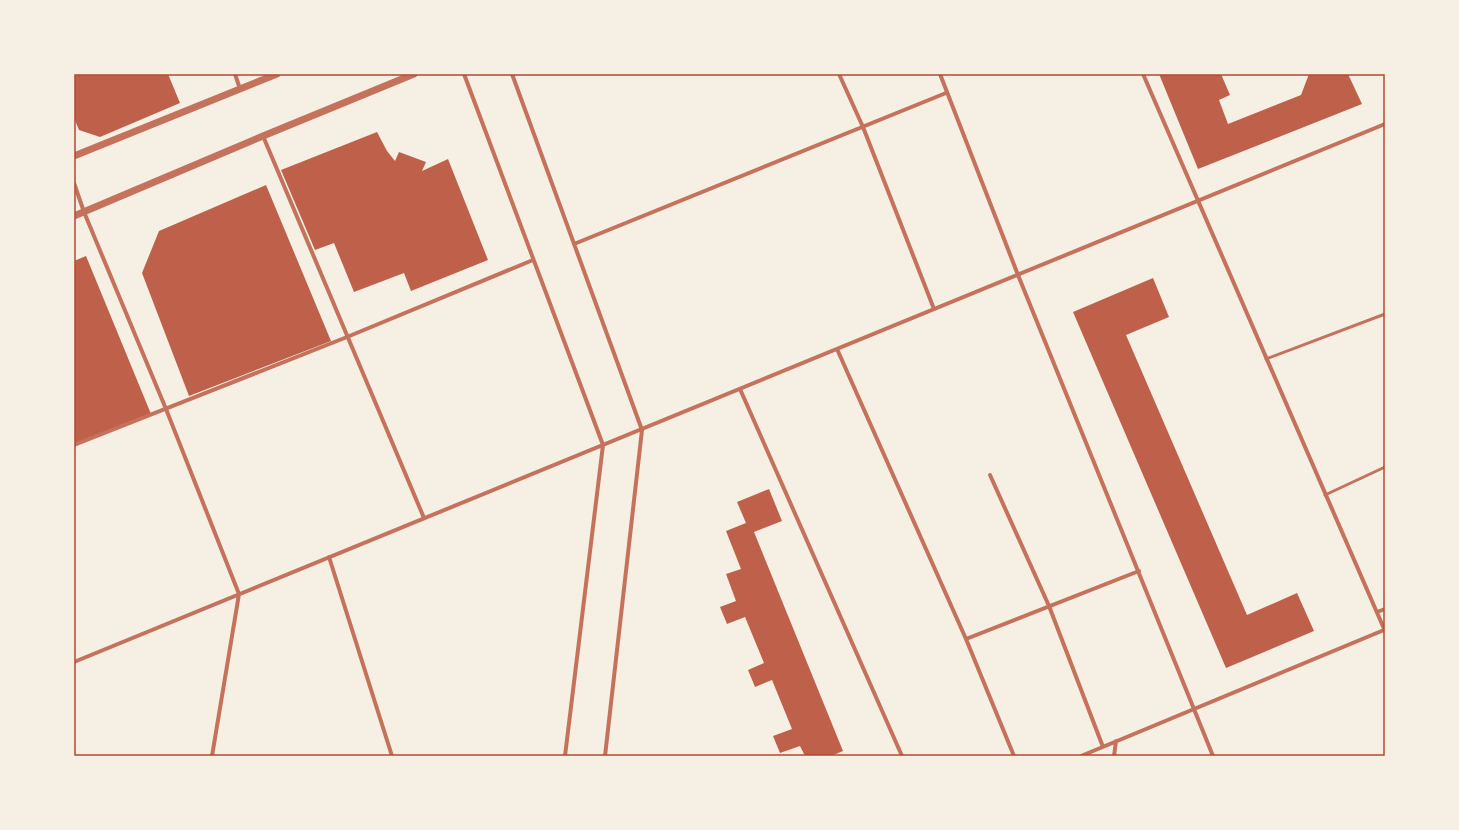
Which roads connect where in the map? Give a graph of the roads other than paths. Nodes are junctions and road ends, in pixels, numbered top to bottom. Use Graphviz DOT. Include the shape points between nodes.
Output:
graph roads {
  1 [pos="235,74"];
  2 [pos="277,74"];
  3 [pos="414,74"];
  4 [pos="464,74"];
  5 [pos="512,74"];
  6 [pos="839,74"];
  7 [pos="940,74"];
  8 [pos="1143,74"];
  9 [pos="241,90"];
  10 [pos="946,93"];
  11 [pos="1385,124"];
  12 [pos="862,126"];
  13 [pos="263,136"];
  14 [pos="74,156"];
  15 [pos="74,183"];
  16 [pos="1197,201"];
  17 [pos="84,212"];
  18 [pos="74,216"];
  19 [pos="574,244"];
  20 [pos="533,260"];
  21 [pos="1018,275"];
  22 [pos="934,309"];
  23 [pos="1385,314"];
  24 [pos="347,337"];
  25 [pos="837,349"];
  26 [pos="1266,359"];
  27 [pos="740,389"];
  28 [pos="166,409"];
  29 [pos="642,430"];
  30 [pos="74,445"];
  31 [pos="603,445"];
  32 [pos="1385,467"];
  33 [pos="990,475"];
  34 [pos="1325,494"];
  35 [pos="424,518"];
  36 [pos="329,558"];
  37 [pos="1139,571"];
  38 [pos="239,594"];
  39 [pos="1049,606"];
  40 [pos="1385,609"];
  41 [pos="1377,612"];
  42 [pos="1385,631"];
  43 [pos="966,639"];
  44 [pos="74,662"];
  45 [pos="1195,709"];
  46 [pos="1116,741"];
  47 [pos="1103,747"];
  48 [pos="212,756"];
  49 [pos="392,756"];
  50 [pos="565,756"];
  51 [pos="605,756"];
  52 [pos="902,756"];
  53 [pos="1014,756"];
  54 [pos="1081,756"];
  55 [pos="1114,756"];
  56 [pos="1213,756"];
  1 -- 9 [label="street"];
  2 -- 9 [label="street"];
  3 -- 13 [label="street"];
  4 -- 20 [label="street"];
  5 -- 19 [label="street"];
  6 -- 12 [label="street"];
  7 -- 10 [label="street"];
  8 -- 16 [label="street"];
  9 -- 14 [label="street"];
  10 -- 12 [label="street"];
  10 -- 21 [label="street"];
  11 -- 16 [label="street"];
  12 -- 19 [label="street"];
  12 -- 22 [label="street"];
  13 -- 17 [label="street"];
  13 -- 24 [label="street"];
  15 -- 17 [label="street"];
  16 -- 21 [label="street"];
  16 -- 26 [label="street"];
  17 -- 18 [label="street"];
  17 -- 28 [label="street"];
  19 -- 29 [label="street"];
  20 -- 24 [label="street"];
  20 -- 31 [label="street"];
  21 -- 22 [label="street"];
  21 -- 37 [label="street"];
  22 -- 25 [label="street"];
  23 -- 26 [label="lane"];
  24 -- 28 [label="street"];
  24 -- 35 [label="street"];
  25 -- 27 [label="street"];
  25 -- 43 [label="street"];
  26 -- 34 [label="street"];
  27 -- 29 [label="street"];
  27 -- 52 [label="street"];
  28 -- 30 [label="street"];
  28 -- 38 [label="street"];
  29 -- 31 [label="street"];
  29 -- 51 [label="street"];
  31 -- 35 [label="street"];
  31 -- 50 [label="street"];
  32 -- 34 [label="lane"];
  33 -- 39 [label="street"];
  34 -- 41 [label="street"];
  35 -- 36 [label="street"];
  36 -- 38 [label="street"];
  36 -- 49 [label="street"];
  37 -- 39 [label="street"];
  37 -- 45 [label="street"];
  38 -- 44 [label="street"];
  38 -- 48 [label="street"];
  39 -- 43 [label="street"];
  39 -- 47 [label="street"];
  40 -- 41 [label="street"];
  41 -- 42 [label="street"];
  42 -- 45 [label="street"];
  43 -- 53 [label="street"];
  45 -- 46 [label="street"];
  45 -- 56 [label="street"];
  46 -- 47 [label="street"];
  46 -- 55 [label="street"];
  47 -- 54 [label="street"];
}
